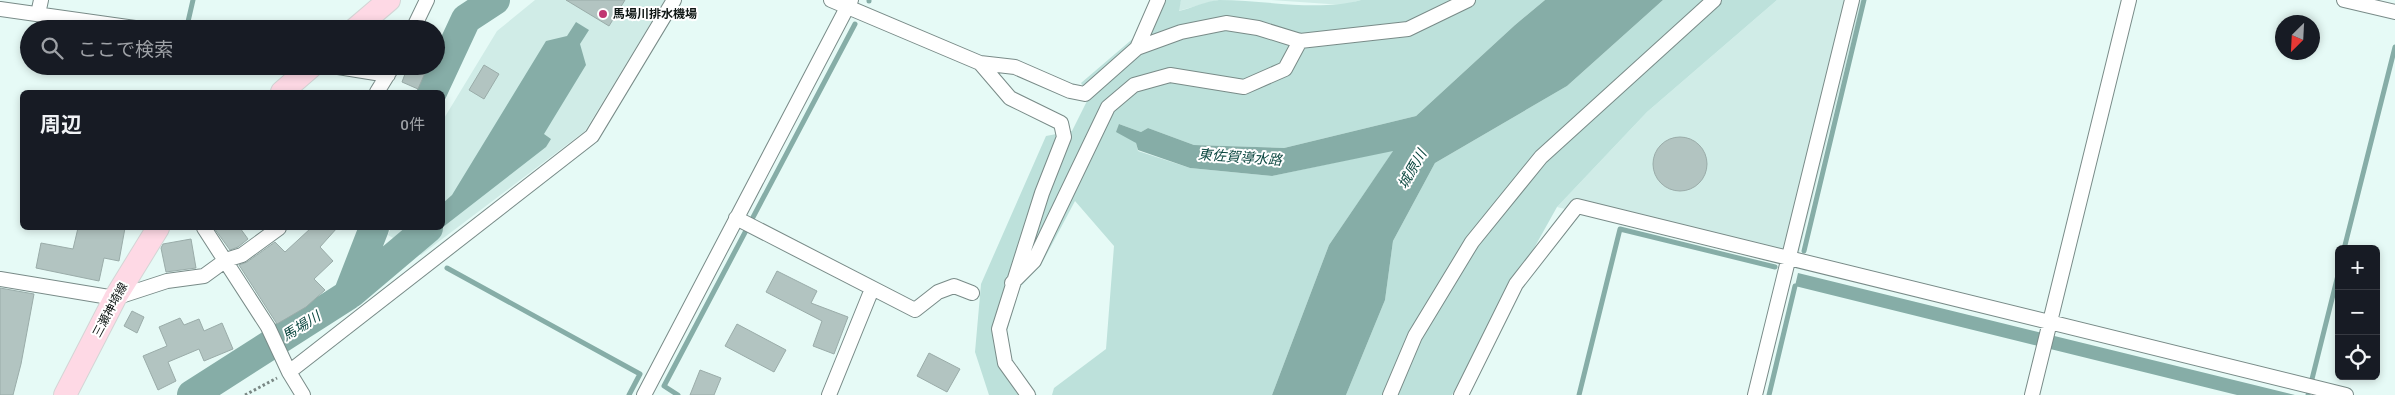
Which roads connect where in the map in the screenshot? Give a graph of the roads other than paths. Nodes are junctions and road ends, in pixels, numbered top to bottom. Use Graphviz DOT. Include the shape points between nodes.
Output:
graph roads {
  1 [pos="41,0"];
  2 [pos="389,0"];
  3 [pos="428,0"];
  4 [pos="674,0"];
  5 [pos="831,0"];
  6 [pos="1158,0"];
  7 [pos="1468,0"];
  8 [pos="1714,0"];
  9 [pos="1852,0"];
  10 [pos="2129,0"];
  11 [pos="2344,0"];
  12 [pos="849,4"];
  13 [pos="0,9"];
  14 [pos="2395,12"];
  15 [pos="38,14"];
  16 [pos="80,20"];
  17 [pos="366,20"];
  18 [pos="417,20"];
  19 [pos="1300,41"];
  20 [pos="1137,48"];
  21 [pos="980,63"];
  22 [pos="302,75"];
  23 [pos="388,75"];
  24 [pos="284,90"];
  25 [pos="378,90"];
  26 [pos="736,218"];
  27 [pos="157,230"];
  28 [pos="205,230"];
  29 [pos="276,230"];
  30 [pos="1787,257"];
  31 [pos="226,260"];
  32 [pos="0,279"];
  33 [pos="1012,283"];
  34 [pos="872,289"];
  35 [pos="972,293"];
  36 [pos="115,298"];
  37 [pos="2051,321"];
  38 [pos="289,372"];
  39 [pos="65,395"];
  40 [pos="303,395"];
  41 [pos="644,395"];
  42 [pos="829,395"];
  43 [pos="1028,395"];
  44 [pos="1390,395"];
  45 [pos="1460,395"];
  46 [pos="1755,395"];
  47 [pos="2032,395"];
  48 [pos="2346,395"];
  1 -- 15 [label="street"];
  2 -- 17 [label="main road"];
  3 -- 18 [label="street"];
  4 -- 38 [label="street" via="592,136"];
  5 -- 12 [label="street"];
  6 -- 20 [label="street"];
  7 -- 19 [label="street" via="1408,29"];
  8 -- 44 [label="street" via="1541,156 1472,242 1414,336"];
  9 -- 30 [label="street"];
  10 -- 37 [label="street"];
  11 -- 14 [label="street"];
  12 -- 21 [label="street"];
  12 -- 26 [label="street"];
  13 -- 15 [label="street"];
  15 -- 16 [label="street"];
  19 -- 20 [label="street" via="1258,28 1226,23 1181,32"];
  19 -- 33 [label="street" via="1284,69 1244,87 1170,75 1134,84 1108,106 1034,260"];
  20 -- 21 [label="street" via="1085,94 1070,91 1015,67"];
  21 -- 33 [label="street" via="1010,98 1061,123 1064,137"];
  22 -- 24 [label="main road"];
  23 -- 25 [label="street"];
  26 -- 34 [label="street"];
  26 -- 41 [label="street"];
  27 -- 36 [label="main road, 三瀬神埼線"];
  28 -- 31 [label="street"];
  29 -- 31 [label="street" via="242,255"];
  30 -- 37 [label="street"];
  30 -- 45 [label="street" via="1577,206 1516,284"];
  30 -- 46 [label="street"];
  31 -- 36 [label="street" via="204,276 167,281"];
  31 -- 38 [label="street" via="268,327"];
  32 -- 36 [label="street"];
  33 -- 43 [label="street" via="999,329 1005,363"];
  34 -- 35 [label="street" via="915,310 938,292 954,286"];
  34 -- 42 [label="street"];
  36 -- 39 [label="main road, 三瀬神埼線"];
  37 -- 47 [label="street"];
  37 -- 48 [label="street"];
  38 -- 40 [label="street"];
}
